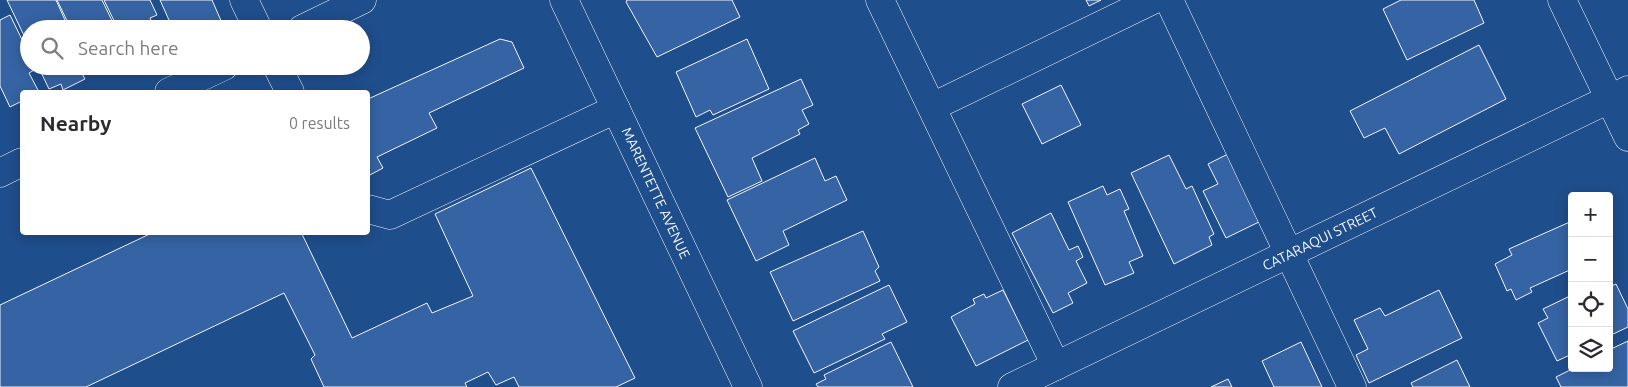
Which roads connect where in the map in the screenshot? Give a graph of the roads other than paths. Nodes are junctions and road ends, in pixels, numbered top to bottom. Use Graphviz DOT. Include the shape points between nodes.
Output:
graph roads {
  1 [pos="244,0"];
  2 [pos="362,0"];
  3 [pos="564,0"];
  4 [pos="880,0"];
  5 [pos="1153,0"];
  6 [pos="1169,0"];
  7 [pos="1562,0"];
  8 [pos="254,20"];
  9 [pos="321,20"];
  10 [pos="205,75"];
  11 [pos="281,75"];
  12 [pos="173,90"];
  13 [pos="289,90"];
  14 [pos="1619,95"];
  15 [pos="932,107"];
  16 [pos="616,109"];
  17 [pos="1628,137"];
  18 [pos="20,163"];
  19 [pos="0,173"];
  20 [pos="370,210"];
  21 [pos="1289,254"];
  22 [pos="1056,366"];
  23 [pos="1022,385"];
  24 [pos="748,387"];
  25 [pos="1352,387"];
  1 -- 8 [label="street"];
  2 -- 9 [label="street"];
  3 -- 16 [label="street, MARENTETTE AVENUE"];
  4 -- 15 [label="street"];
  5 -- 15 [label="street"];
  6 -- 21 [label="street"];
  7 -- 14 [label="street"];
  10 -- 12 [label="street"];
  11 -- 13 [label="street"];
  14 -- 17 [label="street"];
  14 -- 21 [label="street, CATARAQUI STREET"];
  15 -- 22 [label="street"];
  16 -- 20 [label="street" via="390,215"];
  16 -- 24 [label="street, MARENTETTE AVENUE"];
  18 -- 19 [label="street"];
  21 -- 22 [label="street, CATARAQUI STREET"];
  21 -- 25 [label="street"];
  22 -- 23 [label="street, CATARAQUI STREET"];
}
